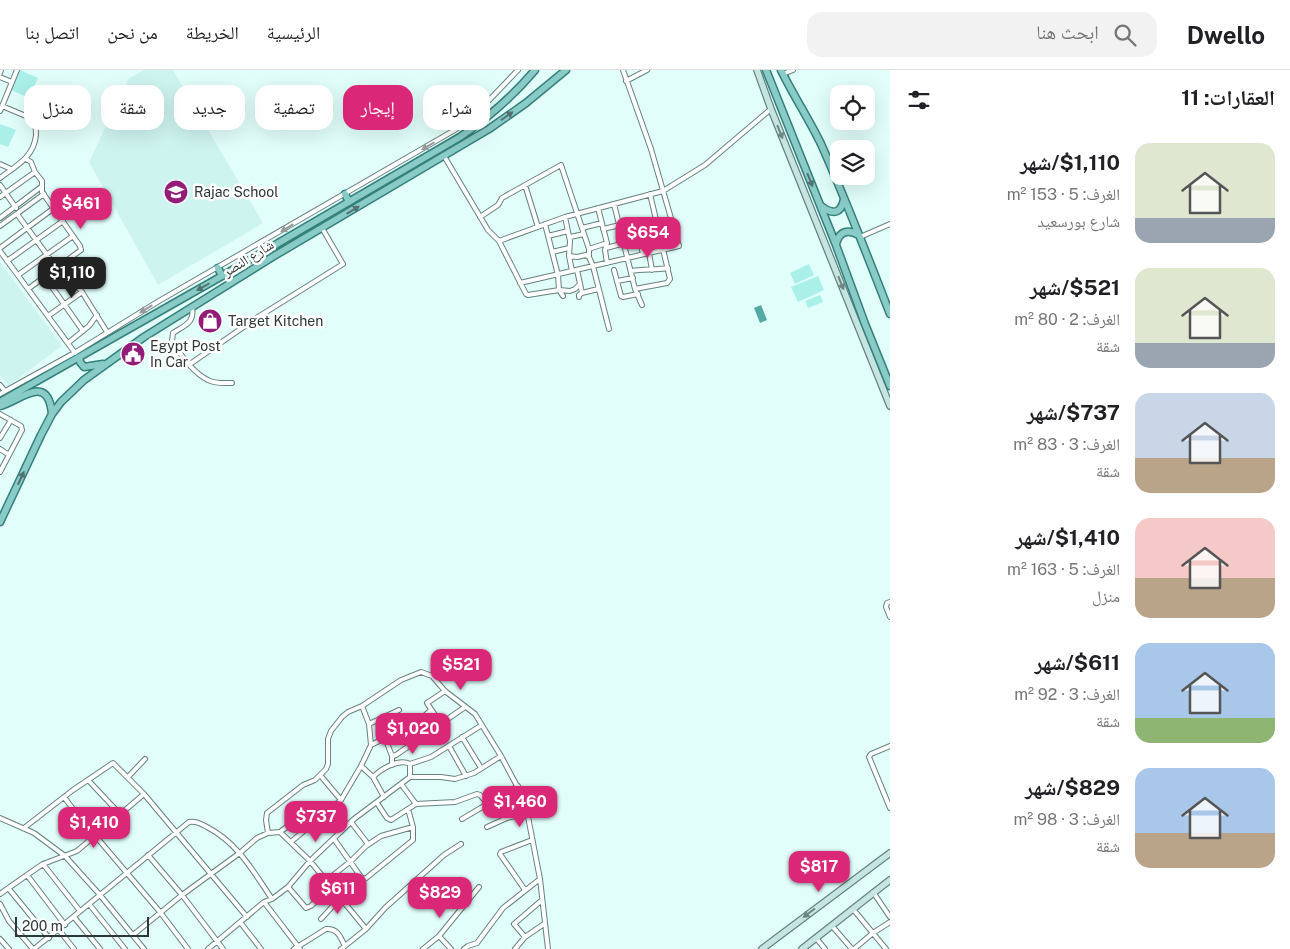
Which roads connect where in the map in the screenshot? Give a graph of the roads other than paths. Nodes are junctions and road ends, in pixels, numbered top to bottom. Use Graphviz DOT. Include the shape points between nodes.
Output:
graph roads {
  1 [pos="17,70"];
  2 [pos="518,70"];
  3 [pos="566,70"];
  4 [pos="623,70"];
  5 [pos="647,70"];
  6 [pos="757,70"];
  7 [pos="766,70"];
  8 [pos="793,70"];
  9 [pos="532,71"];
  10 [pos="782,72"];
  11 [pos="0,77"];
  12 [pos="626,81"];
  13 [pos="12,82"];
  14 [pos="1,108"];
  15 [pos="771,110"];
  16 [pos="444,156"];
  17 [pos="26,159"];
  18 [pos="0,164"];
  19 [pos="11,169"];
  20 [pos="35,172"];
  21 [pos="0,178"];
  22 [pos="0,185"];
  23 [pos="525,185"];
  24 [pos="41,188"];
  25 [pos="663,191"];
  26 [pos="6,193"];
  27 [pos="44,194"];
  28 [pos="345,194"];
  29 [pos="650,194"];
  30 [pos="0,198"];
  31 [pos="844,198"];
  32 [pos="349,202"];
  33 [pos="614,204"];
  34 [pos="820,206"];
  35 [pos="15,207"];
  36 [pos="54,208"];
  37 [pos="598,208"];
  38 [pos="18,213"];
  39 [pos="577,214"];
  40 [pos="480,217"];
  41 [pos="565,217"];
  42 [pos="0,218"];
  43 [pos="63,221"];
  44 [pos="602,223"];
  45 [pos="545,224"];
  46 [pos="640,224"];
  47 [pos="890,224"];
  48 [pos="620,225"];
  49 [pos="0,226"];
  50 [pos="538,227"];
  51 [pos="27,228"];
  52 [pos="322,228"];
  53 [pos="582,228"];
  54 [pos="603,229"];
  55 [pos="568,231"];
  56 [pos="584,234"];
  57 [pos="660,234"];
  58 [pos="73,236"];
  59 [pos="548,236"];
  60 [pos="640,236"];
  61 [pos="859,236"];
  62 [pos="570,237"];
  63 [pos="623,237"];
  64 [pos="36,240"];
  65 [pos="499,241"];
  66 [pos="625,243"];
  67 [pos="836,245"];
  68 [pos="606,246"];
  69 [pos="569,248"];
  70 [pos="0,249"];
  71 [pos="589,249"];
  72 [pos="663,249"];
  73 [pos="552,252"];
  74 [pos="649,253"];
  75 [pos="643,254"];
  76 [pos="47,255"];
  77 [pos="569,256"];
  78 [pos="589,257"];
  79 [pos="629,258"];
  80 [pos="7,261"];
  81 [pos="607,263"];
  82 [pos="593,266"];
  83 [pos="58,268"];
  84 [pos="218,268"];
  85 [pos="668,268"];
  86 [pos="574,270"];
  87 [pos="614,270"];
  88 [pos="652,270"];
  89 [pos="632,271"];
  90 [pos="558,274"];
  91 [pos="18,275"];
  92 [pos="222,276"];
  93 [pos="45,277"];
  94 [pos="633,278"];
  95 [pos="617,281"];
  96 [pos="520,283"];
  97 [pos="580,284"];
  98 [pos="28,289"];
  99 [pos="598,289"];
  100 [pos="635,289"];
  101 [pos="559,290"];
  102 [pos="82,292"];
  103 [pos="638,294"];
  104 [pos="563,296"];
  105 [pos="64,304"];
  106 [pos="642,305"];
  107 [pos="192,307"];
  108 [pos="890,314"];
  109 [pos="97,315"];
  110 [pos="48,316"];
  111 [pos="609,329"];
  112 [pos="83,331"];
  113 [pos="108,332"];
  114 [pos="68,343"];
  115 [pos="77,355"];
  116 [pos="104,364"];
  117 [pos="190,364"];
  118 [pos="232,383"];
  119 [pos="0,385"];
  120 [pos="890,386"];
  121 [pos="5,392"];
  122 [pos="0,394"];
  123 [pos="0,402"];
  124 [pos="0,406"];
  125 [pos="890,406"];
  126 [pos="0,414"];
  127 [pos="52,414"];
  128 [pos="11,420"];
  129 [pos="0,438"];
  130 [pos="0,449"];
  131 [pos="9,456"];
  132 [pos="1,469"];
  133 [pos="0,522"];
  134 [pos="890,602"];
  135 [pos="890,617"];
  136 [pos="445,690"];
  137 [pos="362,706"];
  138 [pos="465,707"];
  139 [pos="399,710"];
  140 [pos="432,710"];
  141 [pos="389,715"];
  142 [pos="369,724"];
  143 [pos="441,724"];
  144 [pos="482,725"];
  145 [pos="396,730"];
  146 [pos="385,738"];
  147 [pos="462,738"];
  148 [pos="371,745"];
  149 [pos="449,746"];
  150 [pos="890,746"];
  151 [pos="392,756"];
  152 [pos="501,756"];
  153 [pos="145,759"];
  154 [pos="410,764"];
  155 [pos="392,765"];
  156 [pos="361,766"];
  157 [pos="481,768"];
  158 [pos="320,775"];
  159 [pos="466,776"];
  160 [pos="128,777"];
  161 [pos="374,777"];
  162 [pos="410,777"];
  163 [pos="88,780"];
  164 [pos="402,784"];
  165 [pos="518,786"];
  166 [pos="144,794"];
  167 [pos="64,797"];
  168 [pos="384,797"];
  169 [pos="341,800"];
  170 [pos="377,803"];
  171 [pos="487,803"];
  172 [pos="416,804"];
  173 [pos="890,808"];
  174 [pos="408,809"];
  175 [pos="120,814"];
  176 [pos="528,814"];
  177 [pos="0,818"];
  178 [pos="297,819"];
  179 [pos="462,819"];
  180 [pos="351,822"];
  181 [pos="413,827"];
  182 [pos="487,827"];
  183 [pos="24,828"];
  184 [pos="176,832"];
  185 [pos="280,832"];
  186 [pos="268,833"];
  187 [pos="95,836"];
  188 [pos="334,839"];
  189 [pos="532,840"];
  190 [pos="292,842"];
  191 [pos="368,844"];
  192 [pos="460,844"];
  193 [pos="241,852"];
  194 [pos="890,853"];
  195 [pos="148,855"];
  196 [pos="65,856"];
  197 [pos="310,860"];
  198 [pos="351,862"];
  199 [pos="43,864"];
  200 [pos="127,873"];
  201 [pos="211,873"];
  202 [pos="27,874"];
  203 [pos="540,879"];
  204 [pos="326,880"];
  205 [pos="890,880"];
  206 [pos="332,886"];
  207 [pos="288,887"];
  208 [pos="479,887"];
  209 [pos="9,889"];
  210 [pos="525,890"];
  211 [pos="873,892"];
  212 [pos="0,894"];
  213 [pos="100,895"];
  214 [pos="182,895"];
  215 [pos="341,898"];
  216 [pos="272,899"];
  217 [pos="542,900"];
  218 [pos="264,902"];
  219 [pos="0,904"];
  220 [pos="89,904"];
  221 [pos="853,909"];
  222 [pos="80,911"];
  223 [pos="160,912"];
  224 [pos="74,917"];
  225 [pos="247,917"];
  226 [pos="890,917"];
  227 [pos="321,919"];
  228 [pos="240,922"];
  229 [pos="890,922"];
  230 [pos="544,924"];
  231 [pos="65,925"];
  232 [pos="832,926"];
  233 [pos="366,929"];
  234 [pos="59,930"];
  235 [pos="873,933"];
  236 [pos="133,935"];
  237 [pos="439,936"];
  238 [pos="525,937"];
  239 [pos="49,938"];
  240 [pos="816,938"];
  241 [pos="0,939"];
  242 [pos="218,942"];
  243 [pos="299,947"];
  244 [pos="343,948"];
  245 [pos="9,949"];
  246 [pos="34,949"];
  247 [pos="74,949"];
  248 [pos="100,949"];
  249 [pos="124,949"];
  250 [pos="144,949"];
  251 [pos="188,949"];
  252 [pos="208,949"];
  253 [pos="223,949"];
  254 [pos="262,949"];
  255 [pos="294,949"];
  256 [pos="424,949"];
  257 [pos="451,949"];
  258 [pos="464,949"];
  259 [pos="514,949"];
  260 [pos="548,949"];
  261 [pos="762,949"];
  262 [pos="802,949"];
  263 [pos="825,949"];
  264 [pos="853,949"];
  265 [pos="886,949"];
  1 -- 13 [label="street"];
  2 -- 28 [label="street, one-way" via="467,122"];
  16 -- 3 [label="main road, شارع النصر, one-way" via="521,107"];
  4 -- 12 [label="street"];
  5 -- 12 [label="street"];
  6 -- 15 [label="main road"];
  7 -- 34 [label="main road, one-way"];
  8 -- 10 [label="street"];
  9 -- 32 [label="main road, شارع النصر" via="509,99 477,126"];
  10 -- 31 [label="main road" via="809,119"];
  11 -- 13 [label="street"];
  12 -- 25 [label="street"];
  13 -- 14 [label="street"];
  14 -- 17 [label="street" via="30,118 36,124 35,141"];
  15 -- 25 [label="street" via="705,166"];
  15 -- 125 [label="main road, one-way"];
  16 -- 40 [label="street"];
  52 -- 16 [label="main road, شارع النصر, one-way"];
  17 -- 19 [label="street"];
  17 -- 20 [label="street"];
  18 -- 19 [label="street"];
  19 -- 21 [label="street"];
  20 -- 24 [label="street" via="42,181"];
  20 -- 26 [label="street"];
  22 -- 26 [label="street"];
  23 -- 39 [label="street" via="562,165"];
  23 -- 40 [label="street" via="502,198 498,205"];
  23 -- 50 [label="street"];
  24 -- 27 [label="street"];
  24 -- 35 [label="street"];
  25 -- 29 [label="street"];
  25 -- 72 [label="street" via="679,246"];
  26 -- 30 [label="street"];
  26 -- 35 [label="street"];
  27 -- 36 [label="street"];
  27 -- 38 [label="street"];
  28 -- 32 [label="main road"];
  28 -- 84 [label="street, one-way"];
  29 -- 33 [label="street"];
  29 -- 57 [label="street"];
  31 -- 34 [label="main road" via="839,211 832,212"];
  31 -- 61 [label="main road"];
  32 -- 92 [label="main road, شارع النصر"];
  33 -- 37 [label="street"];
  33 -- 48 [label="street"];
  34 -- 67 [label="main road"];
  35 -- 38 [label="street"];
  35 -- 42 [label="street"];
  36 -- 43 [label="street"];
  36 -- 51 [label="street"];
  37 -- 39 [label="street"];
  37 -- 44 [label="street"];
  38 -- 49 [label="street"];
  38 -- 51 [label="street"];
  39 -- 41 [label="street"];
  39 -- 53 [label="street"];
  40 -- 65 [label="street"];
  41 -- 45 [label="street"];
  41 -- 55 [label="street"];
  43 -- 58 [label="street"];
  43 -- 64 [label="street"];
  44 -- 53 [label="street"];
  44 -- 54 [label="street"];
  45 -- 50 [label="street"];
  45 -- 59 [label="street"];
  46 -- 60 [label="street"];
  47 -- 61 [label="street"];
  48 -- 54 [label="street"];
  48 -- 63 [label="street"];
  50 -- 65 [label="street"];
  51 -- 64 [label="street"];
  51 -- 70 [label="street"];
  52 -- 107 [label="main road, شارع النصر"];
  52 -- 117 [label="street" via="344,264 258,316"];
  53 -- 56 [label="street"];
  54 -- 68 [label="street"];
  55 -- 59 [label="street"];
  55 -- 62 [label="street"];
  56 -- 62 [label="street"];
  56 -- 71 [label="street"];
  57 -- 60 [label="street"];
  57 -- 72 [label="street"];
  58 -- 76 [label="street"];
  58 -- 83 [label="street" via="81,250"];
  59 -- 73 [label="street"];
  60 -- 63 [label="street"];
  60 -- 75 [label="street"];
  61 -- 67 [label="main road" via="847,231 840,235"];
  61 -- 108 [label="main road"];
  62 -- 69 [label="street"];
  63 -- 66 [label="street"];
  64 -- 76 [label="street"];
  64 -- 80 [label="street"];
  65 -- 96 [label="street"];
  66 -- 68 [label="street"];
  66 -- 79 [label="street"];
  67 -- 120 [label="main road"];
  68 -- 71 [label="street"];
  68 -- 81 [label="street"];
  69 -- 73 [label="street"];
  69 -- 77 [label="street"];
  70 -- 80 [label="street"];
  71 -- 78 [label="street"];
  72 -- 74 [label="street"];
  72 -- 85 [label="street"];
  73 -- 90 [label="street"];
  74 -- 75 [label="street"];
  74 -- 88 [label="street"];
  75 -- 79 [label="street"];
  76 -- 83 [label="street"];
  76 -- 91 [label="street"];
  77 -- 78 [label="street"];
  77 -- 86 [label="street"];
  78 -- 82 [label="street"];
  79 -- 81 [label="street"];
  79 -- 89 [label="street"];
  80 -- 91 [label="street"];
  81 -- 82 [label="street"];
  82 -- 86 [label="street"];
  82 -- 99 [label="street"];
  83 -- 93 [label="street"];
  83 -- 102 [label="street" via="68,274"];
  84 -- 92 [label="main road"];
  84 -- 113 [label="street, one-way"];
  85 -- 88 [label="street"];
  85 -- 100 [label="street" via="670,279 667,283"];
  86 -- 90 [label="street"];
  86 -- 97 [label="street"];
  87 -- 95 [label="street"];
  88 -- 89 [label="street"];
  89 -- 94 [label="street"];
  90 -- 96 [label="street"];
  90 -- 101 [label="street"];
  91 -- 98 [label="street"];
  92 -- 115 [label="main road, شارع النصر, one-way"];
  93 -- 98 [label="street"];
  93 -- 105 [label="street"];
  94 -- 95 [label="street"];
  94 -- 100 [label="street"];
  95 -- 103 [label="street" via="622,297"];
  96 -- 101 [label="street" via="528,295"];
  97 -- 99 [label="street" via="580,295"];
  97 -- 101 [label="street" via="575,289"];
  98 -- 110 [label="street"];
  99 -- 111 [label="street"];
  100 -- 103 [label="street"];
  101 -- 104 [label="street"];
  102 -- 105 [label="street"];
  102 -- 109 [label="street"];
  103 -- 106 [label="street"];
  105 -- 110 [label="street"];
  105 -- 112 [label="street"];
  107 -- 116 [label="main road, شارع النصر"];
  107 -- 117 [label="street" via="192,320 172,337"];
  109 -- 112 [label="street"];
  109 -- 113 [label="street"];
  110 -- 114 [label="street"];
  112 -- 114 [label="street"];
  113 -- 115 [label="street"];
  114 -- 115 [label="street"];
  115 -- 116 [label="main road" via="86,367"];
  115 -- 121 [label="street"];
  115 -- 123 [label="main road, شارع النصر"];
  116 -- 127 [label="main road, شارع النصر" via="71,392"];
  117 -- 118 [label="street" via="208,380"];
  119 -- 121 [label="street"];
  121 -- 122 [label="street"];
  124 -- 127 [label="main road" via="30,392 38,392 47,399"];
  126 -- 128 [label="street"];
  133 -- 127 [label="main road, شارع النصر, one-way"];
  128 -- 129 [label="street"];
  128 -- 131 [label="street" via="22,430"];
  130 -- 131 [label="street"];
  131 -- 132 [label="street"];
  134 -- 135 [label="street" via="886,607"];
  136 -- 137 [label="street" via="432,676 421,672 401,680"];
  136 -- 138 [label="street"];
  136 -- 140 [label="street" via="427,703"];
  137 -- 142 [label="street"];
  137 -- 158 [label="street" via="348,712 331,731 328,764"];
  138 -- 143 [label="street"];
  138 -- 144 [label="street"];
  139 -- 141 [label="street"];
  140 -- 143 [label="street"];
  140 -- 145 [label="street" via="402,736"];
  141 -- 142 [label="street"];
  141 -- 145 [label="street"];
  142 -- 148 [label="street"];
  143 -- 151 [label="street"];
  144 -- 147 [label="street"];
  144 -- 152 [label="street"];
  145 -- 146 [label="street"];
  146 -- 148 [label="street"];
  146 -- 151 [label="street"];
  147 -- 149 [label="street"];
  147 -- 157 [label="street"];
  148 -- 156 [label="street"];
  149 -- 154 [label="street"];
  149 -- 159 [label="street"];
  150 -- 173 [label="street" via="869,757"];
  151 -- 155 [label="street"];
  152 -- 157 [label="street"];
  152 -- 165 [label="street"];
  153 -- 160 [label="street"];
  154 -- 155 [label="street"];
  154 -- 162 [label="street"];
  155 -- 161 [label="street"];
  156 -- 161 [label="street"];
  156 -- 169 [label="street"];
  157 -- 159 [label="street"];
  158 -- 169 [label="street"];
  158 -- 186 [label="street" via="267,813"];
  159 -- 162 [label="street" via="455,779"];
  160 -- 163 [label="street" via="113,763"];
  160 -- 166 [label="street"];
  161 -- 168 [label="street"];
  162 -- 164 [label="street"];
  163 -- 167 [label="street"];
  163 -- 175 [label="street"];
  164 -- 168 [label="street"];
  164 -- 172 [label="street"];
  165 -- 171 [label="street"];
  165 -- 176 [label="street"];
  166 -- 175 [label="street"];
  166 -- 184 [label="street"];
  167 -- 183 [label="street"];
  167 -- 187 [label="street"];
  168 -- 170 [label="street"];
  169 -- 190 [label="street"];
  170 -- 174 [label="street" via="388,820"];
  170 -- 180 [label="street"];
  171 -- 172 [label="street" via="477,794 455,802"];
  171 -- 179 [label="street"];
  172 -- 174 [label="street"];
  174 -- 181 [label="street"];
  175 -- 187 [label="street"];
  176 -- 182 [label="street" via="507,818"];
  176 -- 189 [label="street"];
  177 -- 183 [label="street"];
  178 -- 185 [label="street"];
  180 -- 188 [label="street"];
  180 -- 191 [label="street"];
  181 -- 191 [label="street" via="381,836"];
  181 -- 198 [label="street" via="413,840 368,878 363,878"];
  183 -- 196 [label="street"];
  184 -- 193 [label="street" via="189,822 197,822 229,840"];
  184 -- 195 [label="street"];
  184 -- 201 [label="street"];
  185 -- 186 [label="street"];
  185 -- 190 [label="street"];
  186 -- 193 [label="street"];
  187 -- 196 [label="street"];
  187 -- 200 [label="street"];
  188 -- 197 [label="street"];
  188 -- 198 [label="street"];
  189 -- 203 [label="street"];
  189 -- 210 [label="street" via="500,854"];
  190 -- 197 [label="street"];
  191 -- 198 [label="street"];
  192 -- 233 [label="street" via="391,902"];
  193 -- 201 [label="street"];
  193 -- 216 [label="street"];
  194 -- 261 [label="main road, one-way"];
  195 -- 200 [label="street"];
  195 -- 214 [label="street"];
  196 -- 199 [label="street"];
  196 -- 213 [label="street"];
  197 -- 204 [label="street"];
  197 -- 207 [label="street"];
  198 -- 204 [label="street"];
  199 -- 202 [label="street"];
  199 -- 222 [label="street"];
  200 -- 213 [label="street"];
  200 -- 223 [label="street"];
  201 -- 214 [label="street"];
  201 -- 225 [label="street"];
  202 -- 209 [label="street"];
  202 -- 231 [label="street"];
  203 -- 210 [label="street"];
  203 -- 217 [label="street"];
  204 -- 206 [label="street"];
  205 -- 211 [label="main road"];
  206 -- 207 [label="street" via="306,908"];
  206 -- 215 [label="street"];
  207 -- 216 [label="street"];
  208 -- 237 [label="street"];
  209 -- 212 [label="street"];
  209 -- 239 [label="street"];
  210 -- 258 [label="street" via="498,913 477,943"];
  211 -- 221 [label="main road"];
  211 -- 226 [label="street"];
  213 -- 220 [label="street"];
  213 -- 236 [label="street"];
  214 -- 223 [label="street"];
  214 -- 242 [label="street"];
  215 -- 227 [label="street"];
  215 -- 233 [label="street"];
  216 -- 218 [label="street"];
  217 -- 230 [label="street"];
  217 -- 238 [label="street" via="514,924"];
  218 -- 225 [label="street"];
  218 -- 243 [label="street"];
  219 -- 246 [label="street" via="9,921"];
  220 -- 222 [label="street"];
  220 -- 249 [label="street"];
  221 -- 232 [label="main road"];
  221 -- 235 [label="street"];
  222 -- 224 [label="street"];
  223 -- 236 [label="street"];
  223 -- 251 [label="street"];
  224 -- 231 [label="street"];
  224 -- 248 [label="street"];
  225 -- 228 [label="street"];
  228 -- 242 [label="street"];
  228 -- 254 [label="street"];
  229 -- 235 [label="street"];
  230 -- 238 [label="street"];
  230 -- 260 [label="street"];
  231 -- 234 [label="street"];
  232 -- 240 [label="main road"];
  232 -- 264 [label="street"];
  233 -- 244 [label="street"];
  234 -- 239 [label="street"];
  234 -- 247 [label="street"];
  235 -- 264 [label="street"];
  235 -- 265 [label="street"];
  236 -- 250 [label="street"];
  237 -- 256 [label="street"];
  237 -- 257 [label="street"];
  238 -- 259 [label="street"];
  239 -- 246 [label="street"];
  240 -- 262 [label="main road"];
  240 -- 263 [label="street"];
  241 -- 245 [label="street"];
  242 -- 252 [label="street"];
  242 -- 253 [label="street"];
  243 -- 244 [label="street" via="331,928 338,933"];
  243 -- 255 [label="street"];
}
